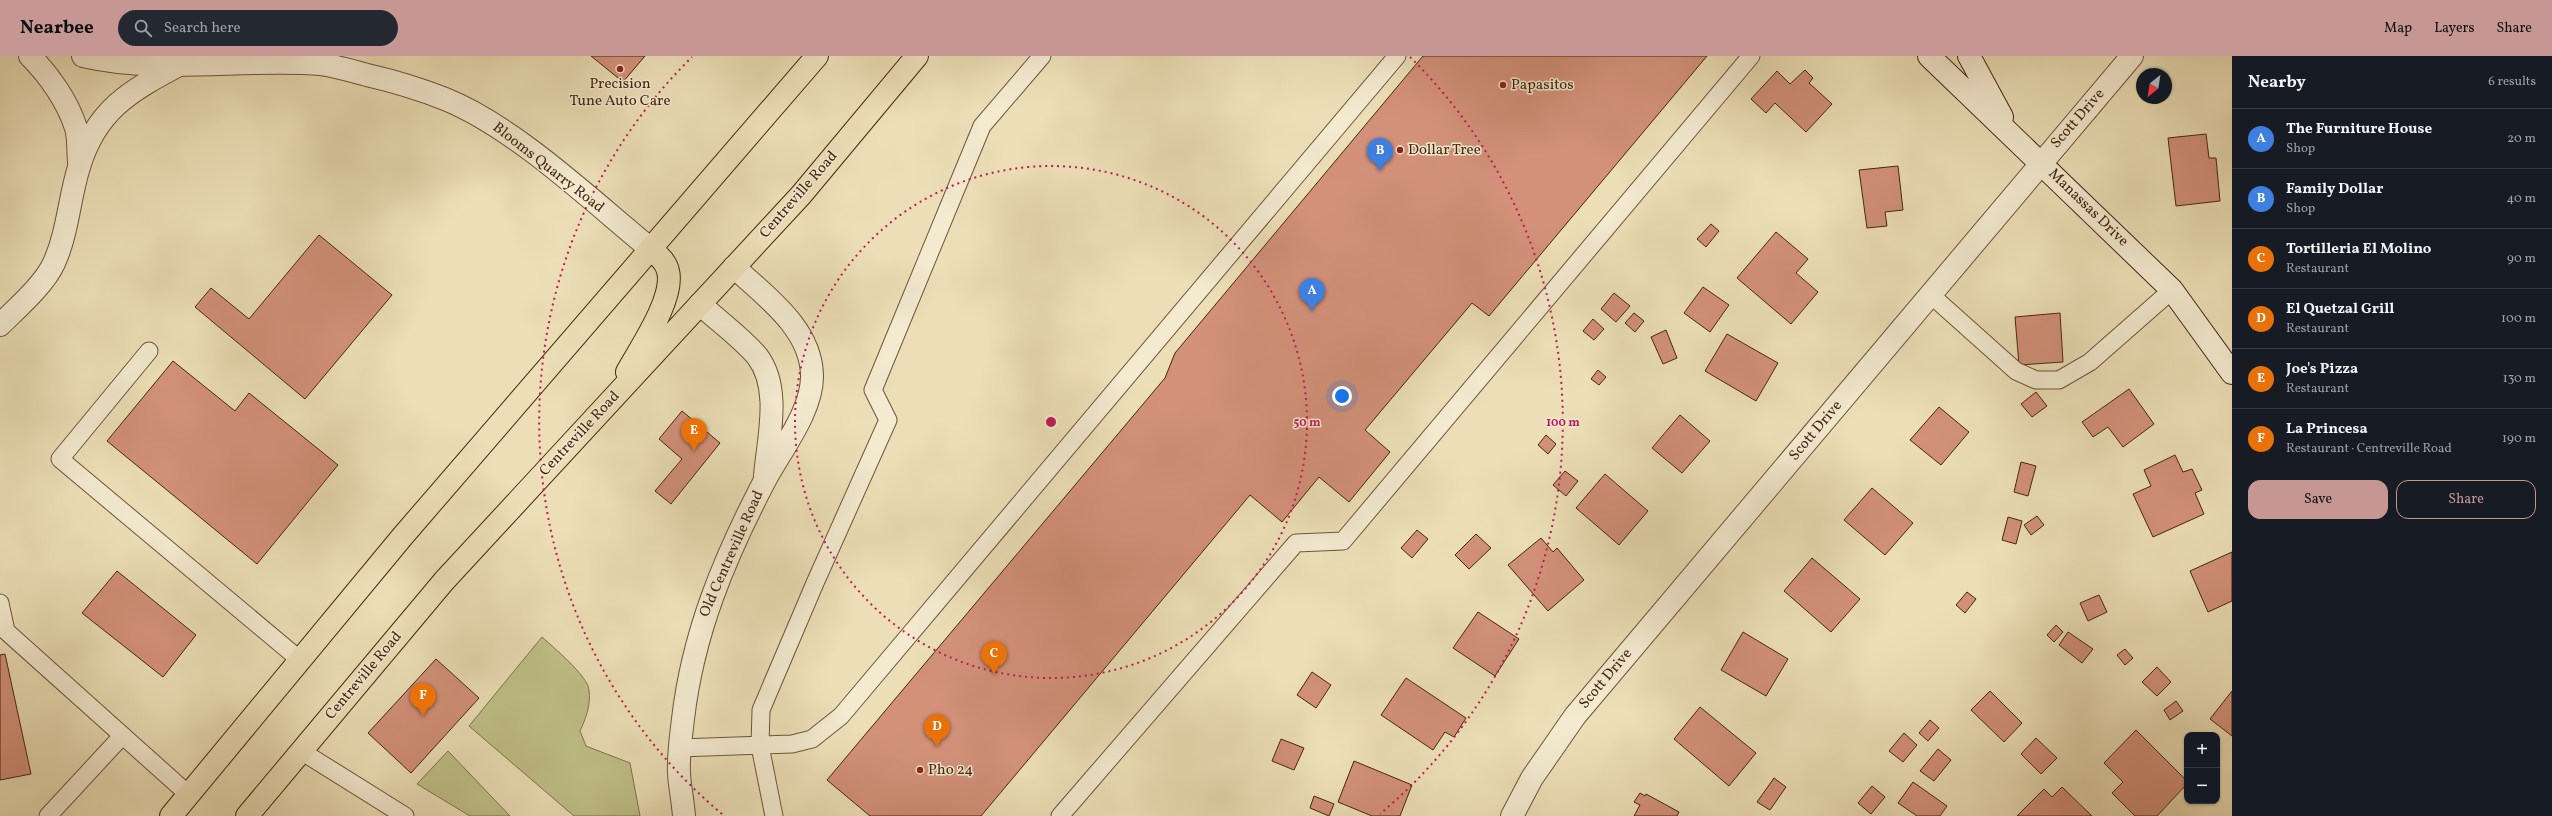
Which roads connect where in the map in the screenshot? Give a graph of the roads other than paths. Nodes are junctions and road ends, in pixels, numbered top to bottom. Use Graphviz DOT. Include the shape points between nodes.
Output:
graph roads {
  1 [pos="30,56"];
  2 [pos="83,56"];
  3 [pos="816,56"];
  4 [pos="917,56"];
  5 [pos="1042,56"];
  6 [pos="1397,56"];
  7 [pos="1751,56"];
  8 [pos="1929,56"];
  9 [pos="1969,56"];
  10 [pos="2132,56"];
  11 [pos="179,65"];
  12 [pos="2012,134"];
  13 [pos="2041,162"];
  14 [pos="79,167"];
  15 [pos="652,250"];
  16 [pos="734,267"];
  17 [pos="2172,290"];
  18 [pos="1931,295"];
  19 [pos="700,304"];
  20 [pos="0,324"];
  21 [pos="149,351"];
  22 [pos="2232,373"];
  23 [pos="612,399"];
  24 [pos="764,482"];
  25 [pos="0,603"];
  26 [pos="300,660"];
  27 [pos="122,736"];
  28 [pos="760,746"];
  29 [pos="679,748"];
  30 [pos="301,751"];
  31 [pos="188,795"];
  32 [pos="48,816"];
  33 [pos="171,816"];
  34 [pos="247,816"];
  35 [pos="405,816"];
  36 [pos="684,816"];
  37 [pos="774,816"];
  38 [pos="1060,816"];
  39 [pos="1512,816"];
  1 -- 14 [label="street" via="54,84 76,128"];
  2 -- 11 [label="street, Blooms Quarry Road" via="103,61"];
  3 -- 15 [label="highway"];
  4 -- 16 [label="highway, Centreville Road" via="801,194"];
  5 -- 28 [label="lane" via="982,126 873,390 888,420 761,710"];
  6 -- 28 [label="lane" via="841,716 812,738 792,744"];
  7 -- 38 [label="lane" via="1343,541 1296,542"];
  8 -- 12 [label="street, Manassas Drive"];
  9 -- 12 [label="street"];
  10 -- 13 [label="street, Scott Drive"];
  11 -- 14 [label="street" via="134,89 116,104 99,123"];
  11 -- 15 [label="street, Blooms Quarry Road" via="322,64 381,78 446,99 492,124 538,157"];
  12 -- 13 [label="street, Manassas Drive"];
  13 -- 17 [label="street, Manassas Drive"];
  13 -- 18 [label="street, Scott Drive"];
  14 -- 20 [label="street" via="65,235 53,265 29,296"];
  15 -- 23 [label="highway" via="663,260 670,282"];
  15 -- 26 [label="highway" via="402,537"];
  16 -- 19 [label="highway, Centreville Road"];
  16 -- 24 [label="street, Old Centreville Road" via="773,303 804,340 811,368 811,390 798,424"];
  17 -- 18 [label="lane" via="2090,362 2059,380 2036,380 2016,371"];
  17 -- 22 [label="street, Manassas Drive"];
  18 -- 39 [label="street, Scott Drive" via="1575,716 1532,778"];
  19 -- 23 [label="highway, Centreville Road"];
  19 -- 24 [label="street, Old Centreville Road" via="755,355 769,379 771,397"];
  21 -- 26 [label="lane" via="60,459"];
  23 -- 30 [label="highway, Centreville Road" via="444,581"];
  24 -- 29 [label="street, Old Centreville Road" via="723,566 700,627 687,685"];
  25 -- 27 [label="lane" via="6,631"];
  26 -- 31 [label="highway"];
  27 -- 31 [label="lane"];
  27 -- 32 [label="lane"];
  28 -- 29 [label="lane"];
  28 -- 37 [label="lane"];
  29 -- 36 [label="street, Old Centreville Road"];
  30 -- 34 [label="highway, Centreville Road"];
  30 -- 35 [label="lane"];
  31 -- 33 [label="highway"];
}
